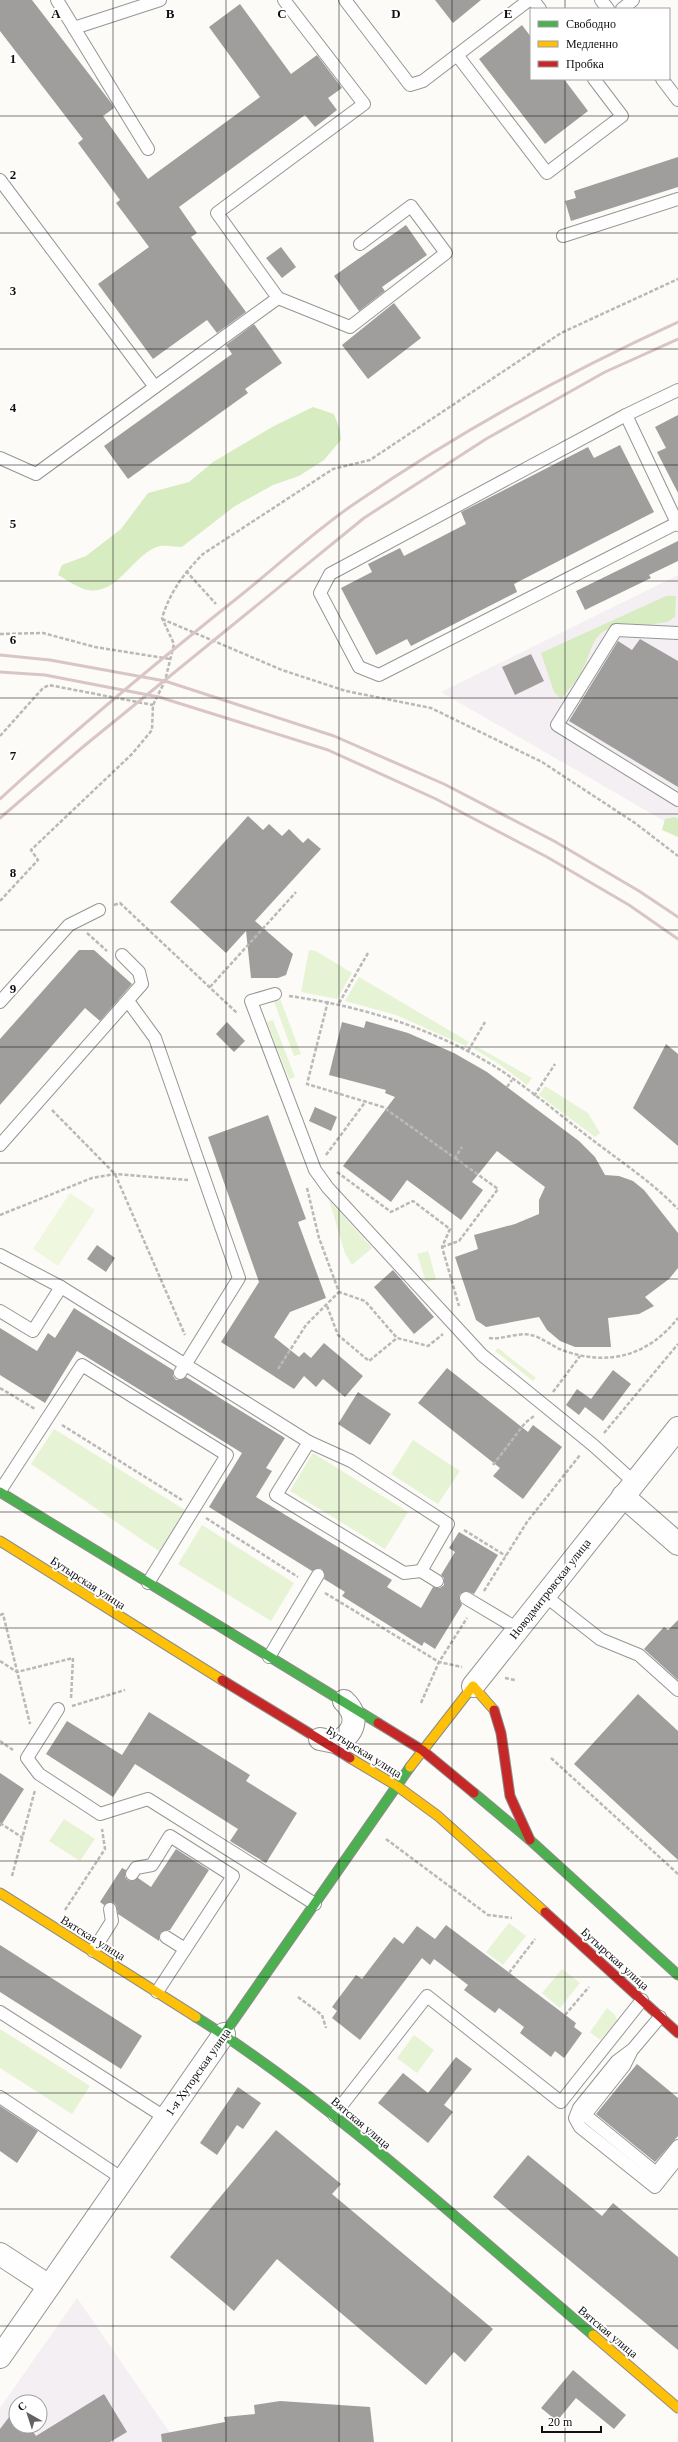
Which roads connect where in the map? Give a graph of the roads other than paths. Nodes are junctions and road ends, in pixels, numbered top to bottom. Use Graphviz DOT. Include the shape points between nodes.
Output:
graph roads {
  1 [pos="57,0"];
  2 [pos="160,0"];
  3 [pos="284,0"];
  4 [pos="345,0"];
  5 [pos="530,0"];
  6 [pos="533,0"];
  7 [pos="601,0"];
  8 [pos="633,0"];
  9 [pos="539,8"];
  10 [pos="607,8"];
  11 [pos="623,8"];
  12 [pos="74,28"];
  13 [pos="457,55"];
  14 [pos="595,80"];
  15 [pos="663,80"];
  16 [pos="678,100"];
  17 [pos="148,149"];
  18 [pos="0,180"];
  19 [pos="678,198"];
  20 [pos="563,236"];
  21 [pos="360,244"];
  22 [pos="278,298"];
  23 [pos="154,387"];
  24 [pos="678,390"];
  25 [pos="626,415"];
  26 [pos="0,458"];
  27 [pos="677,524"];
  28 [pos="678,633"];
  29 [pos="678,800"];
  30 [pos="98,910"];
  31 [pos="122,956"];
  32 [pos="275,994"];
  33 [pos="128,1001"];
  34 [pos="0,1002"];
  35 [pos="0,1145"];
  36 [pos="0,1255"];
  37 [pos="61,1287"];
  38 [pos="0,1311"];
  39 [pos="183,1369"];
  40 [pos="678,1428"];
  41 [pos="309,1442"];
  42 [pos="629,1489"];
  43 [pos="0,1491"];
  44 [pos="0,1541"];
  45 [pos="678,1544"];
  46 [pos="421,1571"];
  47 [pos="315,1580"];
  48 [pos="437,1581"];
  49 [pos="148,1583"];
  50 [pos="544,1595"];
  51 [pos="471,1601"];
  52 [pos="518,1629"];
  53 [pos="269,1657"];
  54 [pos="469,1676"];
  55 [pos="678,1690"];
  56 [pos="344,1701"];
  57 [pos="58,1709"];
  58 [pos="320,1739"];
  59 [pos="422,1750"];
  60 [pos="397,1786"];
  61 [pos="530,1840"];
  62 [pos="132,1874"];
  63 [pos="0,1893"];
  64 [pos="315,1904"];
  65 [pos="110,1908"];
  66 [pos="166,1937"];
  67 [pos="185,1949"];
  68 [pos="93,1951"];
  69 [pos="678,1975"];
  70 [pos="157,1992"];
  71 [pos="642,2000"];
  72 [pos="0,2012"];
  73 [pos="660,2017"];
  74 [pos="678,2033"];
  75 [pos="224,2034"];
  76 [pos="632,2049"];
  77 [pos="0,2097"];
  78 [pos="334,2115"];
  79 [pos="166,2118"];
  80 [pos="678,2146"];
  81 [pos="678,2158"];
  82 [pos="123,2179"];
  83 [pos="0,2254"];
  84 [pos="49,2286"];
  85 [pos="0,2357"];
  86 [pos="678,2408"];
  1 -- 12 [label="lane"];
  2 -- 12 [label="lane"];
  3 -- 22 [label="lane" via="364,104 217,213"];
  4 -- 13 [label="lane" via="410,85 423,81"];
  5 -- 13 [label="lane"];
  6 -- 9 [label="lane"];
  7 -- 10 [label="lane"];
  8 -- 11 [label="lane"];
  12 -- 17 [label="lane"];
  13 -- 14 [label="lane" via="548,173 622,116"];
  15 -- 16 [label="lane"];
  18 -- 23 [label="lane"];
  19 -- 20 [label="lane"];
  21 -- 22 [label="lane" via="411,206 446,253 350,327"];
  22 -- 23 [label="lane"];
  23 -- 26 [label="lane" via="36,474"];
  24 -- 25 [label="lane"];
  25 -- 27 [label="lane"];
  25 -- 27 [label="lane" via="330,574 320,593 359,667 379,675"];
  28 -- 29 [label="lane" via="616,630 557,725"];
  30 -- 34 [label="lane" via="69,925"];
  31 -- 33 [label="lane" via="139,972 142,979 142,984"];
  32 -- 42 [label="lane" via="251,1001 328,1188 482,1355 593,1445"];
  33 -- 35 [label="lane"];
  33 -- 39 [label="lane" via="155,1038 239,1278"];
  36 -- 37 [label="lane"];
  37 -- 38 [label="lane" via="33,1331"];
  37 -- 39 [label="lane"];
  39 -- 41 [label="lane"];
  40 -- 42 [label="street, Новодмитровская улица"];
  41 -- 46 [label="lane" via="351,1461 448,1524"];
  41 -- 46 [label="lane" via="276,1495 338,1540 404,1573"];
  42 -- 45 [label="street"];
  42 -- 50 [label="street, Новодмитровская улица"];
  43 -- 49 [label="main road"];
  43 -- 49 [label="lane" via="82,1365 159,1407 227,1455"];
  44 -- 58 [label="main road, Бутырская улица" via="163,1645"];
  46 -- 48 [label="lane"];
  47 -- 53 [label="lane"];
  49 -- 53 [label="main road"];
  50 -- 52 [label="street, Новодмитровская улица"];
  50 -- 55 [label="lane" via="600,1639 639,1655"];
  51 -- 52 [label="lane"];
  52 -- 54 [label="street, Новодмитровская улица"];
  53 -- 56 [label="main road"];
  54 -- 59 [label="main road, Новодмитровская улица"];
  54 -- 61 [label="main road" via="494,1708 503,1742 508,1789 515,1813"];
  56 -- 58 [label="street" via="353,1713 354,1721 349,1735 335,1742"];
  56 -- 59 [label="main road"];
  57 -- 64 [label="lane" via="27,1758 39,1774 100,1814 148,1799"];
  58 -- 60 [label="main road, Бутырская улица"];
  59 -- 60 [label="main road, Новодмитровская улица"];
  59 -- 61 [label="main road"];
  60 -- 64 [label="main road, 1-я Хуторская улица"];
  60 -- 71 [label="main road, Бутырская улица" via="438,1816"];
  61 -- 69 [label="main road"];
  62 -- 67 [label="lane" via="136,1868 152,1865 170,1836 233,1876"];
  63 -- 68 [label="main road, Вятская улица"];
  64 -- 75 [label="main road, 1-я Хуторская улица"];
  65 -- 68 [label="lane" via="112,1921"];
  66 -- 67 [label="lane"];
  67 -- 70 [label="lane"];
  68 -- 70 [label="main road, Вятская улица"];
  70 -- 75 [label="main road, Вятская улица"];
  71 -- 73 [label="main road, Бутырская улица"];
  71 -- 78 [label="lane" via="561,2102 427,1996"];
  72 -- 79 [label="lane"];
  73 -- 74 [label="main road, Бутырская улица"];
  73 -- 76 [label="lane"];
  75 -- 78 [label="main road, Вятская улица"];
  75 -- 79 [label="street, 1-я Хуторская улица"];
  76 -- 80 [label="lane" via="624,2066 585,2115 656,2173"];
  76 -- 81 [label="lane" via="617,2061 579,2108 575,2118 580,2127 654,2187"];
  77 -- 82 [label="lane"];
  78 -- 86 [label="main road, Вятская улица"];
  79 -- 82 [label="street, 1-я Хуторская улица"];
  82 -- 84 [label="street, 1-я Хуторская улица"];
  83 -- 84 [label="street"];
  84 -- 85 [label="street, 1-я Хуторская улица"];
}
